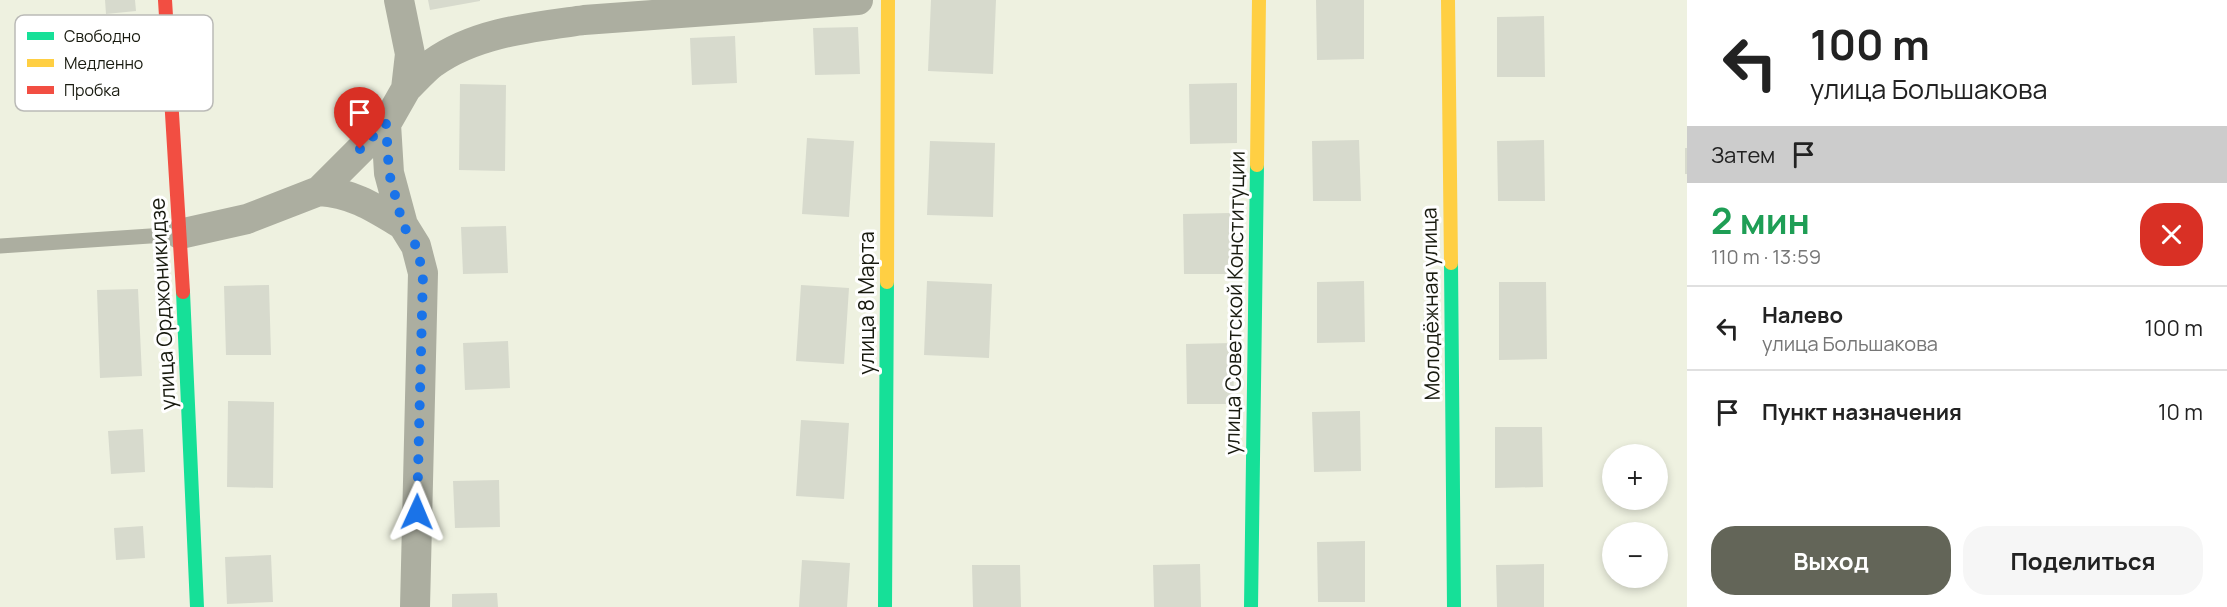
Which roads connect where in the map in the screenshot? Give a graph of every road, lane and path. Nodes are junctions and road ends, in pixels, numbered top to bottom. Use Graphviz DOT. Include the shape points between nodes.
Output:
graph roads {
  1 [pos="165,0"];
  2 [pos="399,0"];
  3 [pos="858,0"];
  4 [pos="888,0"];
  5 [pos="1259,0"];
  6 [pos="1448,0"];
  7 [pos="166,15"];
  8 [pos="406,89"];
  9 [pos="172,111"];
  10 [pos="386,124"];
  11 [pos="319,190"];
  12 [pos="403,225"];
  13 [pos="180,234"];
  14 [pos="0,246"];
  15 [pos="197,607"];
  16 [pos="415,607"];
  17 [pos="885,607"];
  18 [pos="1251,607"];
  19 [pos="1454,607"];
  1 -- 7 [label="street, улица Орджоникидзе"];
  2 -- 8 [label="street" via="410,54"];
  3 -- 8 [label="street" via="542,25 462,47 433,63"];
  4 -- 17 [label="street, улица 8 Марта"];
  5 -- 18 [label="street, улица Советской Конституции"];
  6 -- 19 [label="street, Молодёжная улица"];
  8 -- 10 [label="street"];
  9 -- 13 [label="street, улица Орджоникидзе"];
  10 -- 11 [label="street"];
  10 -- 12 [label="street" via="389,173"];
  11 -- 12 [label="street" via="347,195"];
  11 -- 13 [label="street" via="247,219"];
  12 -- 16 [label="street" via="416,246 423,273"];
  13 -- 14 [label="lane"];
  13 -- 15 [label="street, улица Орджоникидзе"];
}
